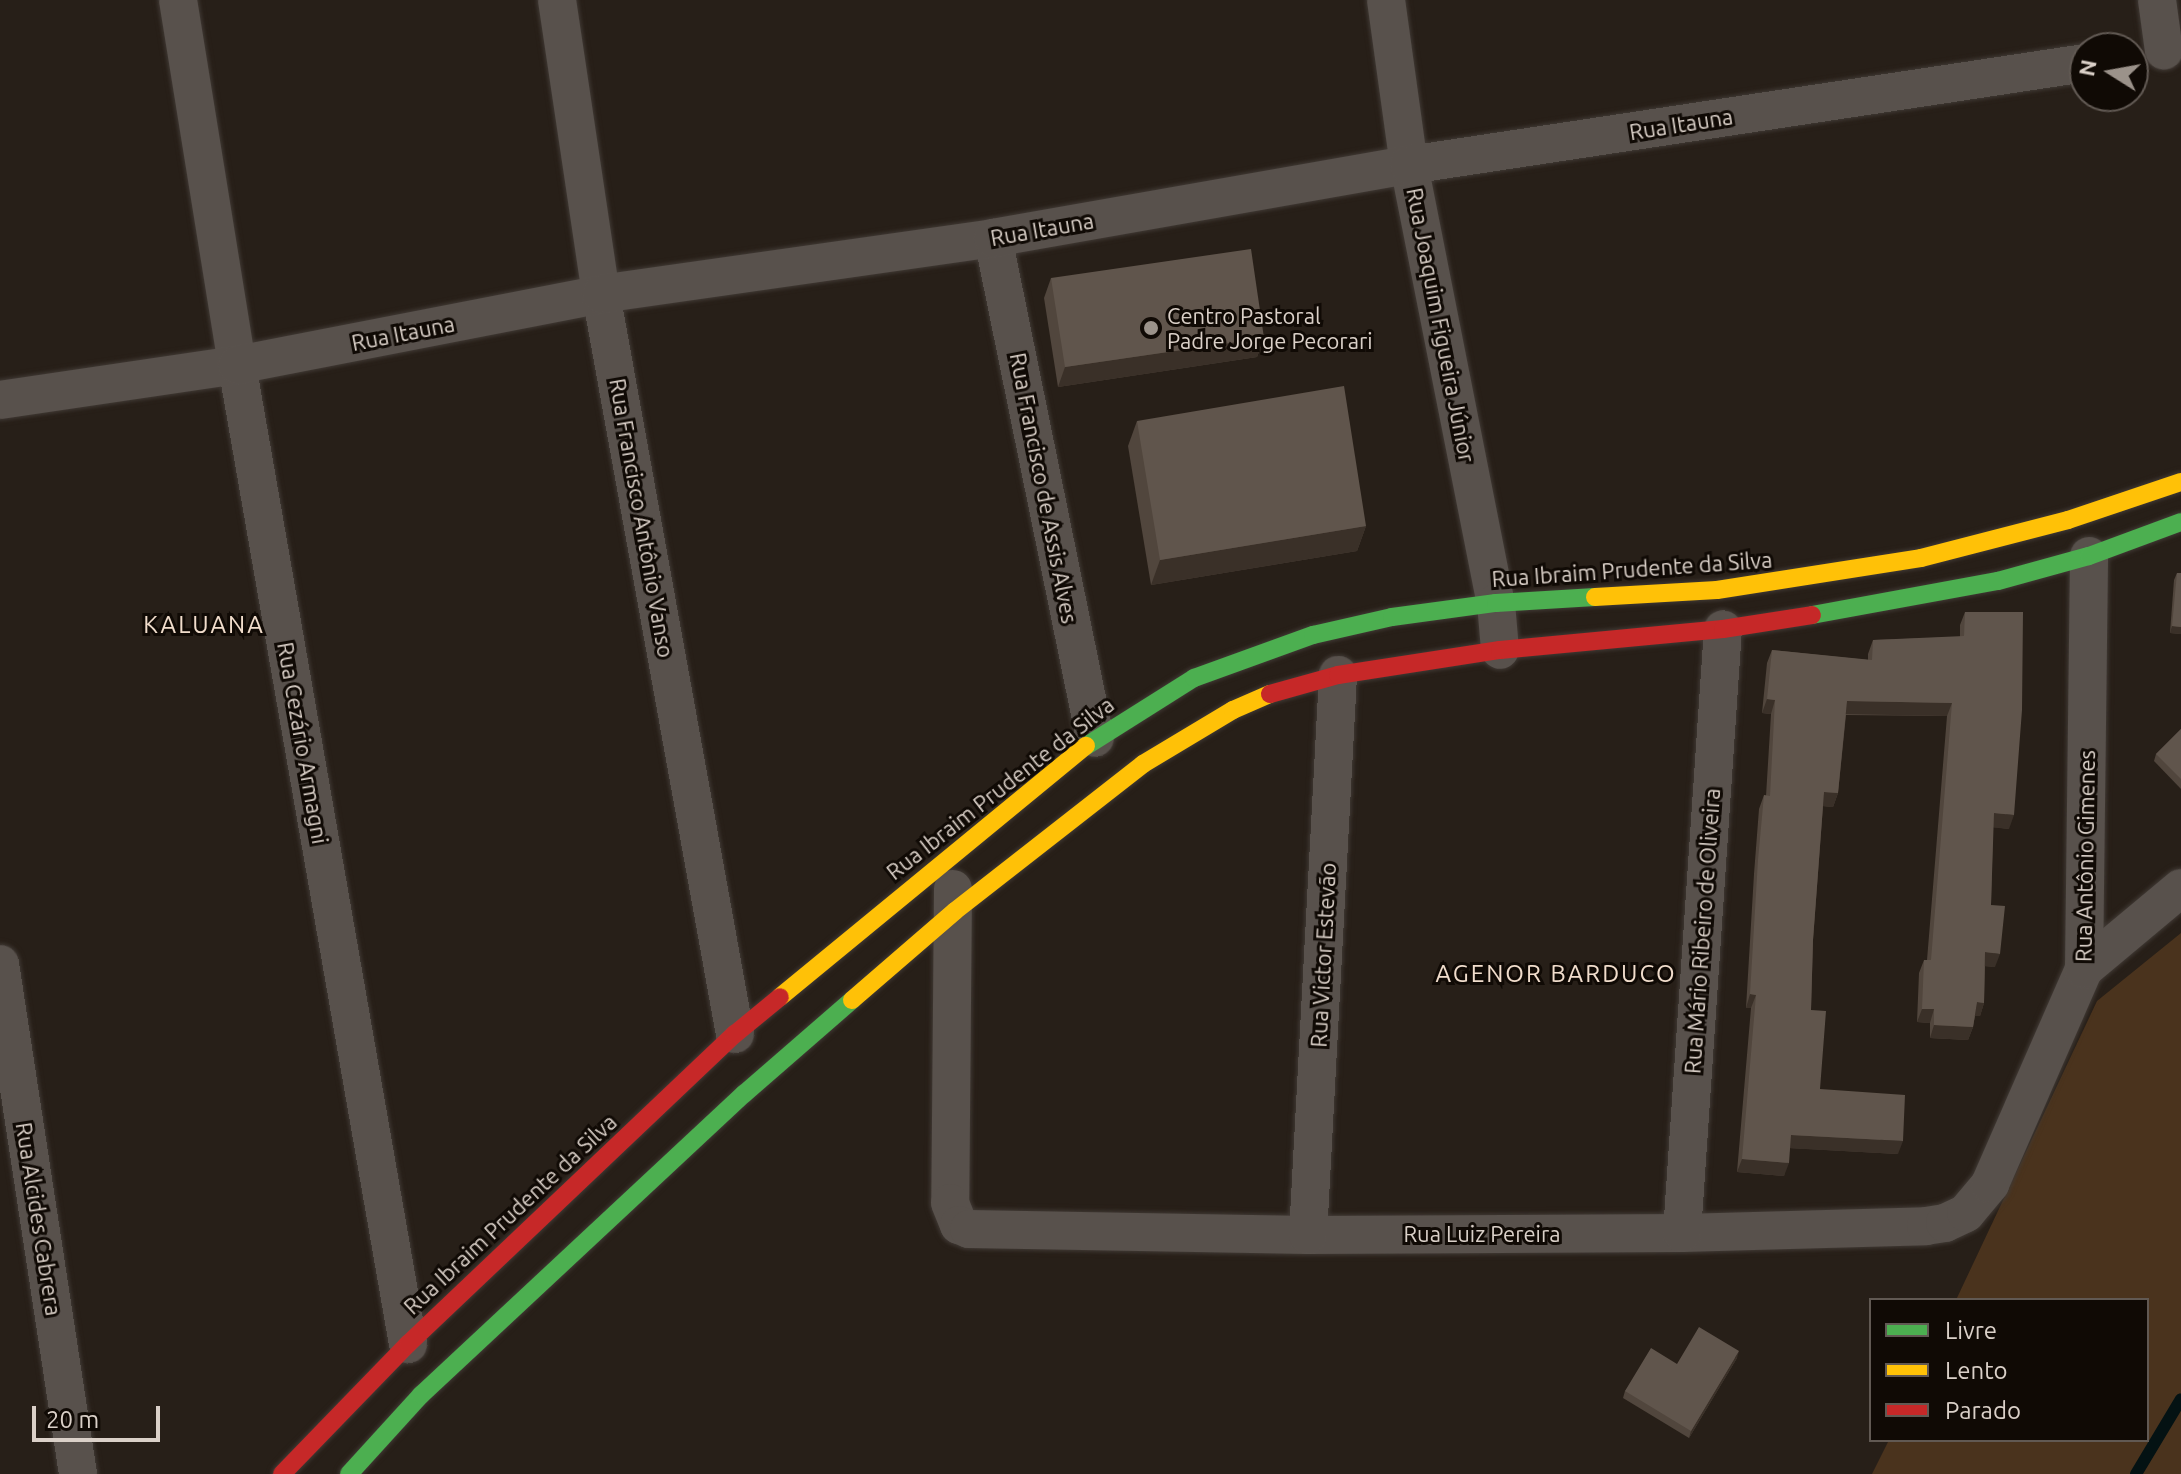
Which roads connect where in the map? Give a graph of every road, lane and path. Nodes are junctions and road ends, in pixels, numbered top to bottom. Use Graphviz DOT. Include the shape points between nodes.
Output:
graph roads {
  1 [pos="178,0"];
  2 [pos="557,0"];
  3 [pos="1386,0"];
  4 [pos="2157,0"];
  5 [pos="2159,55"];
  6 [pos="2069,65"];
  7 [pos="1409,165"];
  8 [pos="993,238"];
  9 [pos="601,294"];
  10 [pos="237,365"];
  11 [pos="0,400"];
  12 [pos="2181,482"];
  13 [pos="2181,522"];
  14 [pos="2089,556"];
  15 [pos="1496,603"];
  16 [pos="1723,629"];
  17 [pos="1500,650"];
  18 [pos="1338,675"];
  19 [pos="1095,738"];
  20 [pos="951,856"];
  21 [pos="2181,888"];
  22 [pos="955,911"];
  23 [pos="0,964"];
  24 [pos="2084,969"];
  25 [pos="735,1034"];
  26 [pos="1990,1184"];
  27 [pos="1682,1233"];
  28 [pos="1308,1235"];
  29 [pos="408,1344"];
  30 [pos="78,1474"];
  31 [pos="282,1474"];
  32 [pos="349,1474"];
  1 -- 10 [label="street, Rua Cezário Armagni"];
  2 -- 9 [label="street, Rua Francisco Antônio Vanso"];
  3 -- 7 [label="street, Rua Joaquim Figueira Júnior"];
  4 -- 5 [label="street"];
  6 -- 7 [label="street, Rua Itauna"];
  7 -- 8 [label="street, Rua Itauna"];
  7 -- 15 [label="street, Rua Joaquim Figueira Júnior"];
  8 -- 9 [label="street, Rua Itauna"];
  8 -- 19 [label="street, Rua Francisco de Assis Alves"];
  9 -- 10 [label="street, Rua Itauna"];
  9 -- 25 [label="street, Rua Francisco Antônio Vanso"];
  10 -- 11 [label="street, Rua Itauna"];
  10 -- 29 [label="street, Rua Cezário Armagni"];
  12 -- 15 [label="street, Rua Ibraim Prudente da Silva" via="2068,520 1921,558 1820,576 1717,590"];
  13 -- 14 [label="street"];
  14 -- 16 [label="street" via="1908,599"];
  14 -- 24 [label="street, Rua Antônio Gimenes"];
  15 -- 17 [label="street, Rua Joaquim Figueira Júnior"];
  15 -- 19 [label="street, Rua Ibraim Prudente da Silva" via="1392,617 1264,651 1194,678"];
  16 -- 17 [label="street"];
  16 -- 27 [label="street, Rua Mário Ribeiro de Oliveira"];
  17 -- 18 [label="street"];
  18 -- 22 [label="street" via="1270,694 1183,737"];
  18 -- 28 [label="street, Rua Victor Estevão"];
  19 -- 20 [label="street, Rua Ibraim Prudente da Silva"];
  20 -- 22 [label="street"];
  20 -- 25 [label="street, Rua Ibraim Prudente da Silva"];
  21 -- 24 [label="street"];
  22 -- 28 [label="street, Rua Luiz Pereira" via="950,1203 959,1225 979,1230"];
  22 -- 32 [label="street" via="744,1094 421,1395"];
  23 -- 30 [label="street, Rua Alcides Cabrera"];
  24 -- 26 [label="street, Rua Antônio Gimenes"];
  25 -- 29 [label="street, Rua Ibraim Prudente da Silva"];
  26 -- 27 [label="street, Rua Luiz Pereira" via="1966,1213 1926,1226"];
  27 -- 28 [label="street, Rua Luiz Pereira"];
  29 -- 31 [label="street, Rua Ibraim Prudente da Silva"];
}
